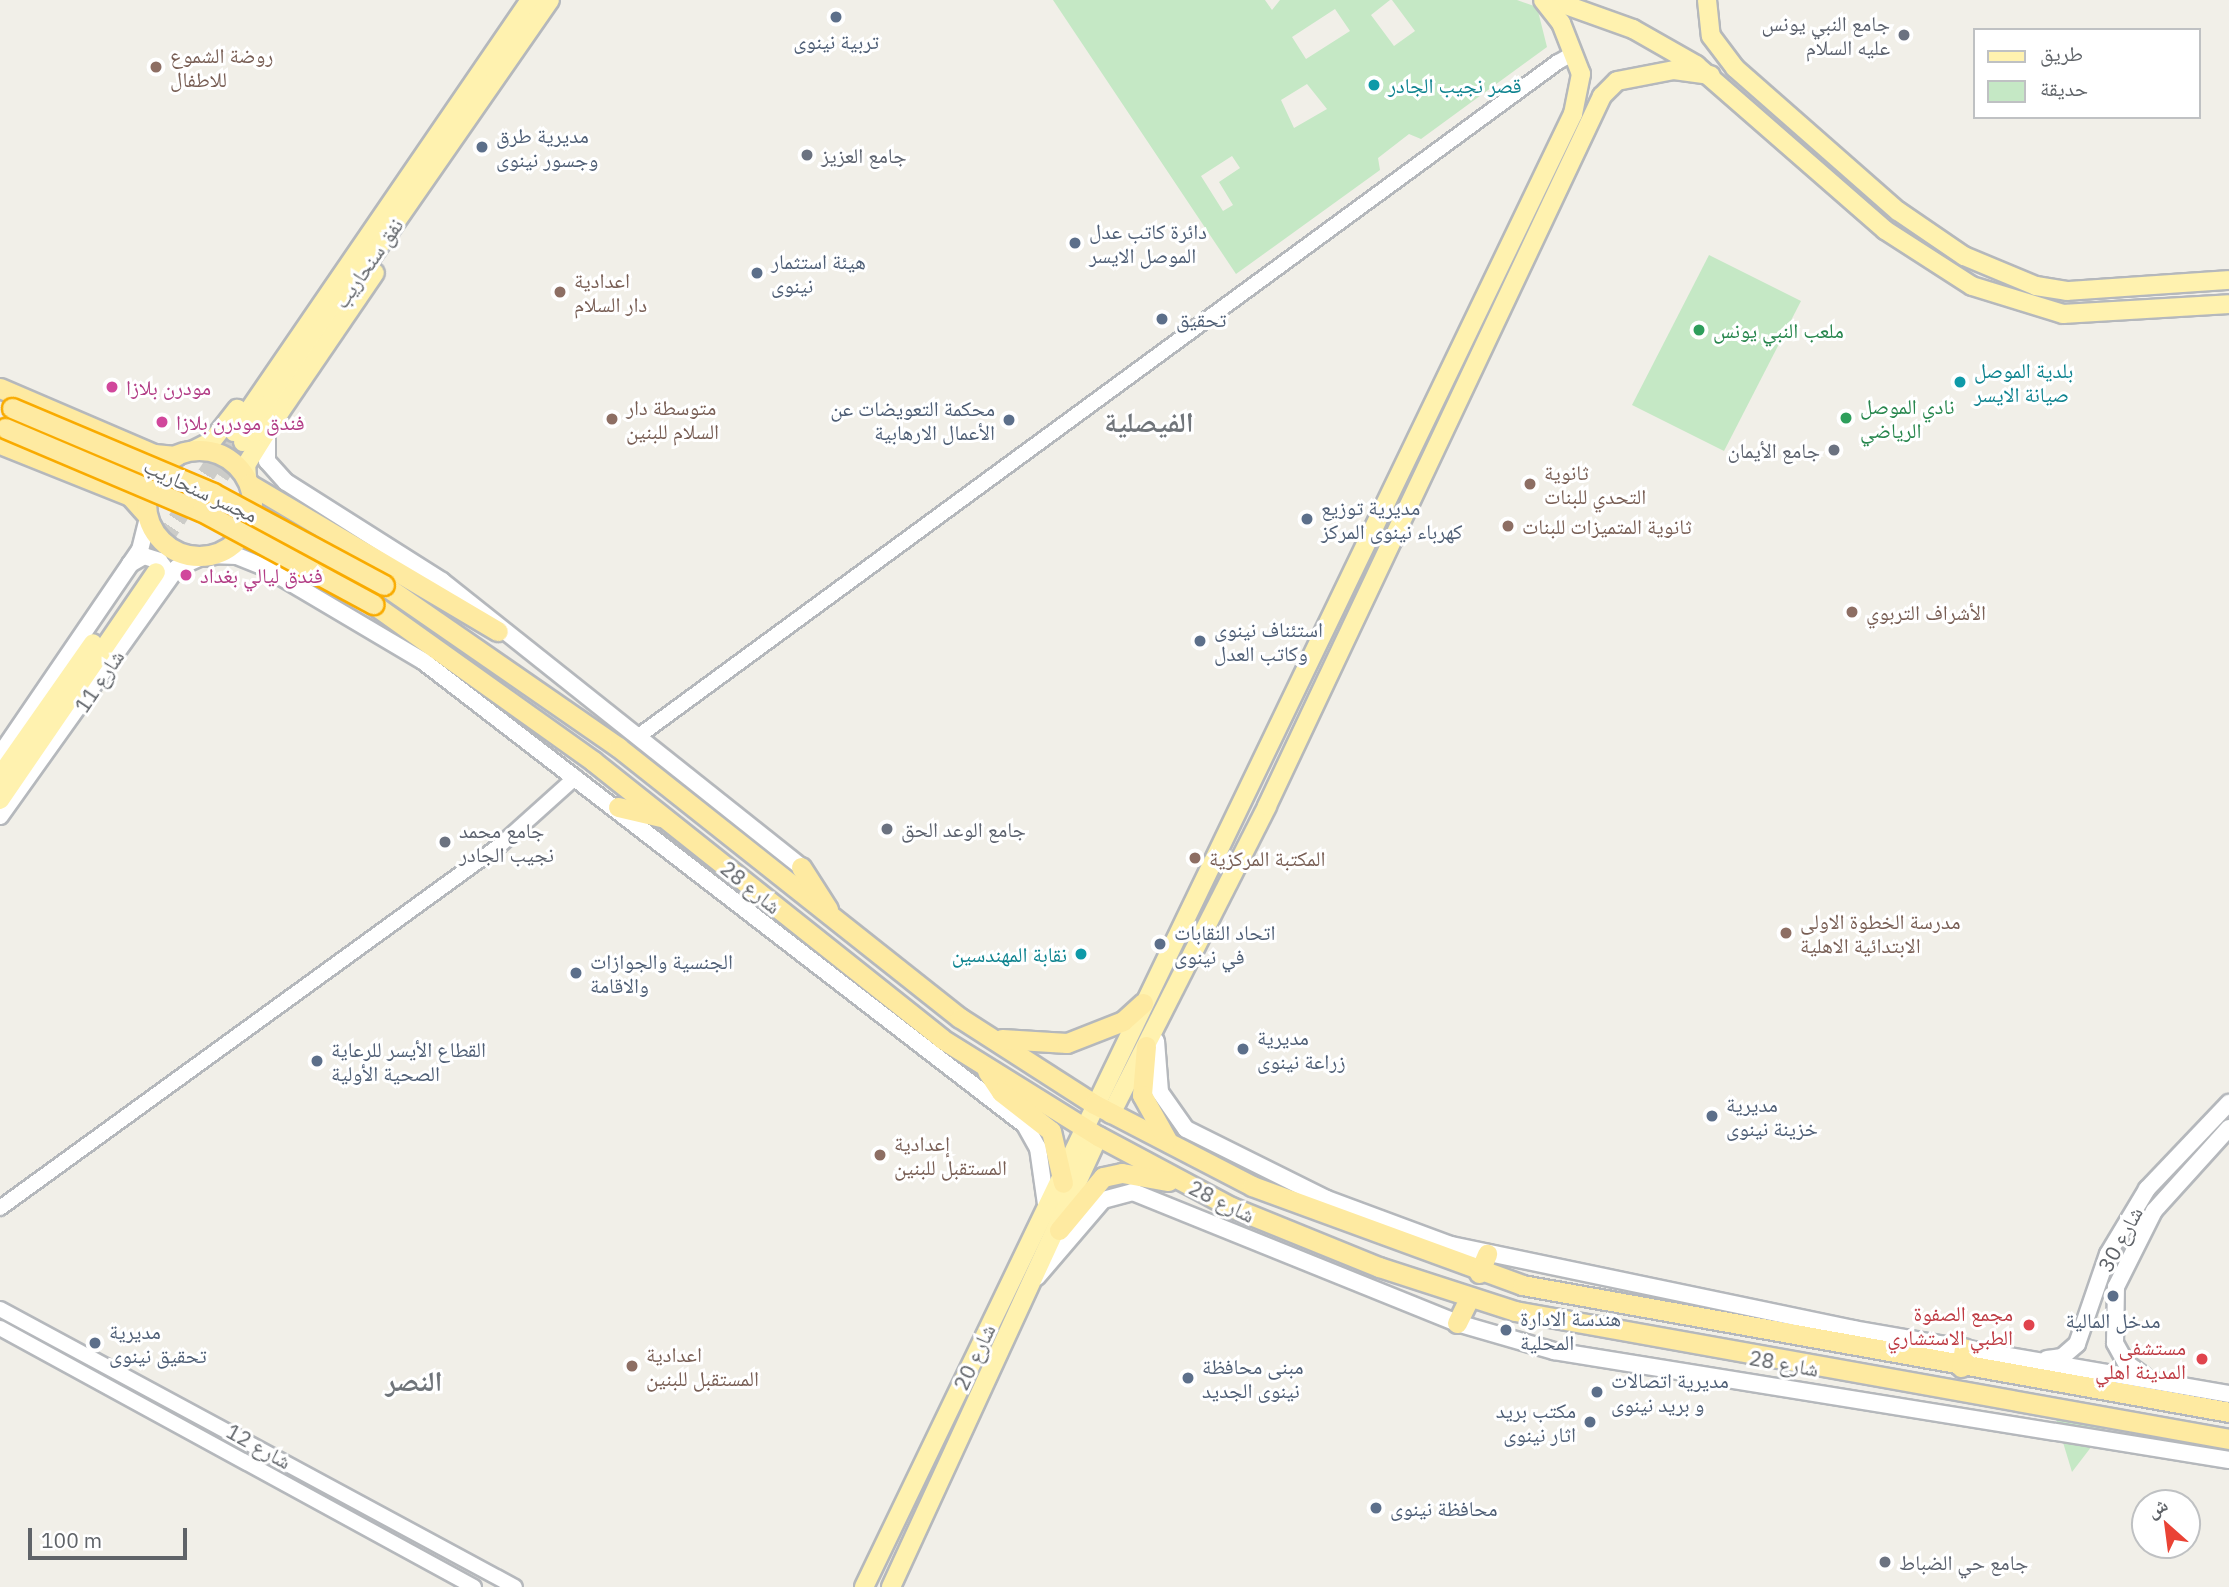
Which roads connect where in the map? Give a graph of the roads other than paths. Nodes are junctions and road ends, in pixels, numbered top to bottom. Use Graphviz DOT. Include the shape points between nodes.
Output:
graph roads {
  1 [pos="530,0"];
  2 [pos="550,0"];
  3 [pos="1544,0"];
  4 [pos="1552,0"];
  5 [pos="1707,0"];
  6 [pos="1578,65"];
  7 [pos="1711,75"];
  8 [pos="485,81"];
  9 [pos="1898,211"];
  10 [pos="1885,230"];
  11 [pos="2229,280"];
  12 [pos="2229,304"];
  13 [pos="0,388"];
  14 [pos="6,406"];
  15 [pos="236,410"];
  16 [pos="2,432"];
  17 [pos="266,432"];
  18 [pos="239,437"];
  19 [pos="185,453"];
  20 [pos="248,481"];
  21 [pos="148,517"];
  22 [pos="207,556"];
  23 [pos="149,572"];
  24 [pos="384,584"];
  25 [pos="373,604"];
  26 [pos="498,631"];
  27 [pos="640,735"];
  28 [pos="0,755"];
  29 [pos="0,776"];
  30 [pos="576,777"];
  31 [pos="0,800"];
  32 [pos="618,807"];
  33 [pos="0,816"];
  34 [pos="672,823"];
  35 [pos="801,867"];
  36 [pos="834,918"];
  37 [pos="1143,1003"];
  38 [pos="1164,1009"];
  39 [pos="982,1031"];
  40 [pos="1146,1046"];
  41 [pos="979,1062"];
  42 [pos="2229,1103"];
  43 [pos="1102,1109"];
  44 [pos="2229,1128"];
  45 [pos="1093,1132"];
  46 [pos="1173,1145"];
  47 [pos="1063,1183"];
  48 [pos="1197,1189"];
  49 [pos="0,1208"];
  50 [pos="1053,1223"];
  51 [pos="1487,1254"];
  52 [pos="1479,1273"];
  53 [pos="1030,1290"];
  54 [pos="1469,1298"];
  55 [pos="0,1309"];
  56 [pos="1457,1323"];
  57 [pos="0,1328"];
  58 [pos="1791,1338"];
  59 [pos="1963,1357"];
  60 [pos="2020,1357"];
  61 [pos="1788,1364"];
  62 [pos="2153,1380"];
  63 [pos="2229,1394"];
  64 [pos="1954,1403"];
  65 [pos="194,1411"];
  66 [pos="2229,1412"];
  67 [pos="185,1429"];
  68 [pos="2229,1439"];
  69 [pos="2229,1460"];
  70 [pos="405,1527"];
  71 [pos="397,1544"];
  72 [pos="474,1587"];
  73 [pos="515,1587"];
  74 [pos="864,1587"];
  75 [pos="891,1587"];
  1 -- 8 [label="main road"];
  2 -- 8 [label="main road"];
  3 -- 6 [label="main road"];
  4 -- 7 [label="main road" via="1607,18"];
  5 -- 9 [label="main road" via="1709,27 1726,59"];
  6 -- 27 [label="street" via="1563,58"];
  6 -- 37 [label="main road" via="1573,114 1248,797"];
  7 -- 10 [label="main road"];
  7 -- 38 [label="main road" via="1674,70 1617,81 1602,96 1267,806"];
  8 -- 15 [label="main road"];
  8 -- 17 [label="main road" via="470,133"];
  8 -- 18 [label="main road, نفق سنحاريب"];
  9 -- 10 [label="main road"];
  9 -- 11 [label="main road" via="1981,265 2050,289 2087,292"];
  10 -- 12 [label="main road" via="1962,281 2039,310 2081,314"];
  13 -- 19 [label="highway" via="154,454"];
  14 -- 24 [label="highway, مجسر سنحاريب, bridge" via="213,494"];
  15 -- 17 [label="main road" via="227,426 233,441 253,445"];
  15 -- 19 [label="main road" via="212,440"];
  16 -- 21 [label="highway" via="130,496"];
  16 -- 25 [label="highway, مجسر سنحاريب, bridge" via="213,517"];
  17 -- 20 [label="main road" via="246,465"];
  17 -- 26 [label="main road" via="264,454 274,471 442,581"];
  19 -- 20 [label="highway" via="227,457"];
  19 -- 21 [label="highway" via="152,478"];
  20 -- 22 [label="highway" via="253,506 244,532"];
  20 -- 26 [label="highway"];
  21 -- 22 [label="highway" via="168,546"];
  21 -- 23 [label="main road, شارع 11"];
  22 -- 23 [label="main road, شارع 11"];
  22 -- 30 [label="main road" via="237,556 297,584 424,661"];
  23 -- 28 [label="main road, شارع 11"];
  23 -- 29 [label="main road"];
  23 -- 31 [label="main road"];
  23 -- 33 [label="main road, شارع 11"];
  24 -- 36 [label="highway, شارع 28" via="618,747"];
  25 -- 34 [label="highway, شارع 28" via="427,637"];
  26 -- 27 [label="main road"];
  27 -- 35 [label="main road"];
  30 -- 32 [label="main road"];
  30 -- 49 [label="street" via="499,846"];
  32 -- 34 [label="highway"];
  32 -- 50 [label="main road" via="1031,1130"];
  34 -- 41 [label="highway, شارع 28" via="897,1006"];
  35 -- 36 [label="highway"];
  36 -- 39 [label="highway, شارع 28"];
  37 -- 39 [label="highway" via="1114,1026 1059,1045 1019,1043"];
  37 -- 43 [label="main road"];
  38 -- 40 [label="main road"];
  38 -- 51 [label="main road" via="1154,1066 1169,1112 1205,1142 1319,1196"];
  39 -- 43 [label="highway, شارع 28"];
  40 -- 43 [label="main road"];
  40 -- 46 [label="highway" via="1142,1096"];
  41 -- 45 [label="highway, شارع 28"];
  41 -- 47 [label="highway" via="1001,1092 1051,1131"];
  42 -- 60 [label="main road, شارع 30" via="2176,1153 2129,1216 2071,1352 2054,1359"];
  43 -- 45 [label="highway"];
  43 -- 46 [label="highway, شارع 28"];
  44 -- 62 [label="main road, شارع 30" via="2154,1212 2116,1287 2111,1322 2119,1354"];
  45 -- 47 [label="main road, شارع 20"];
  45 -- 48 [label="highway, شارع 28"];
  45 -- 50 [label="main road, شارع 20"];
  46 -- 52 [label="highway, شارع 28" via="1300,1207"];
  47 -- 50 [label="main road, شارع 20"];
  48 -- 50 [label="highway" via="1112,1174 1088,1188"];
  48 -- 54 [label="highway, شارع 28" via="1325,1247"];
  50 -- 53 [label="main road, شارع 20"];
  50 -- 74 [label="main road, شارع 20"];
  51 -- 52 [label="highway"];
  51 -- 59 [label="main road"];
  52 -- 58 [label="highway, شارع 28"];
  53 -- 56 [label="main road" via="1093,1209 1112,1195 1133,1192"];
  53 -- 75 [label="main road, شارع 20"];
  54 -- 56 [label="highway"];
  54 -- 61 [label="highway, شارع 28"];
  55 -- 65 [label="street, شارع 12"];
  56 -- 64 [label="main road" via="1635,1366"];
  57 -- 67 [label="street, شارع 12"];
  58 -- 59 [label="highway, شارع 28"];
  58 -- 61 [label="highway"];
  59 -- 60 [label="main road"];
  59 -- 66 [label="highway, شارع 28"];
  60 -- 62 [label="main road"];
  61 -- 64 [label="highway, شارع 28"];
  62 -- 63 [label="main road"];
  64 -- 68 [label="highway, شارع 28"];
  64 -- 69 [label="main road"];
  65 -- 67 [label="street"];
  65 -- 70 [label="street, شارع 12"];
  67 -- 71 [label="street, شارع 12"];
  70 -- 71 [label="street"];
  70 -- 73 [label="street, شارع 12"];
  71 -- 72 [label="street, شارع 12"];
}
